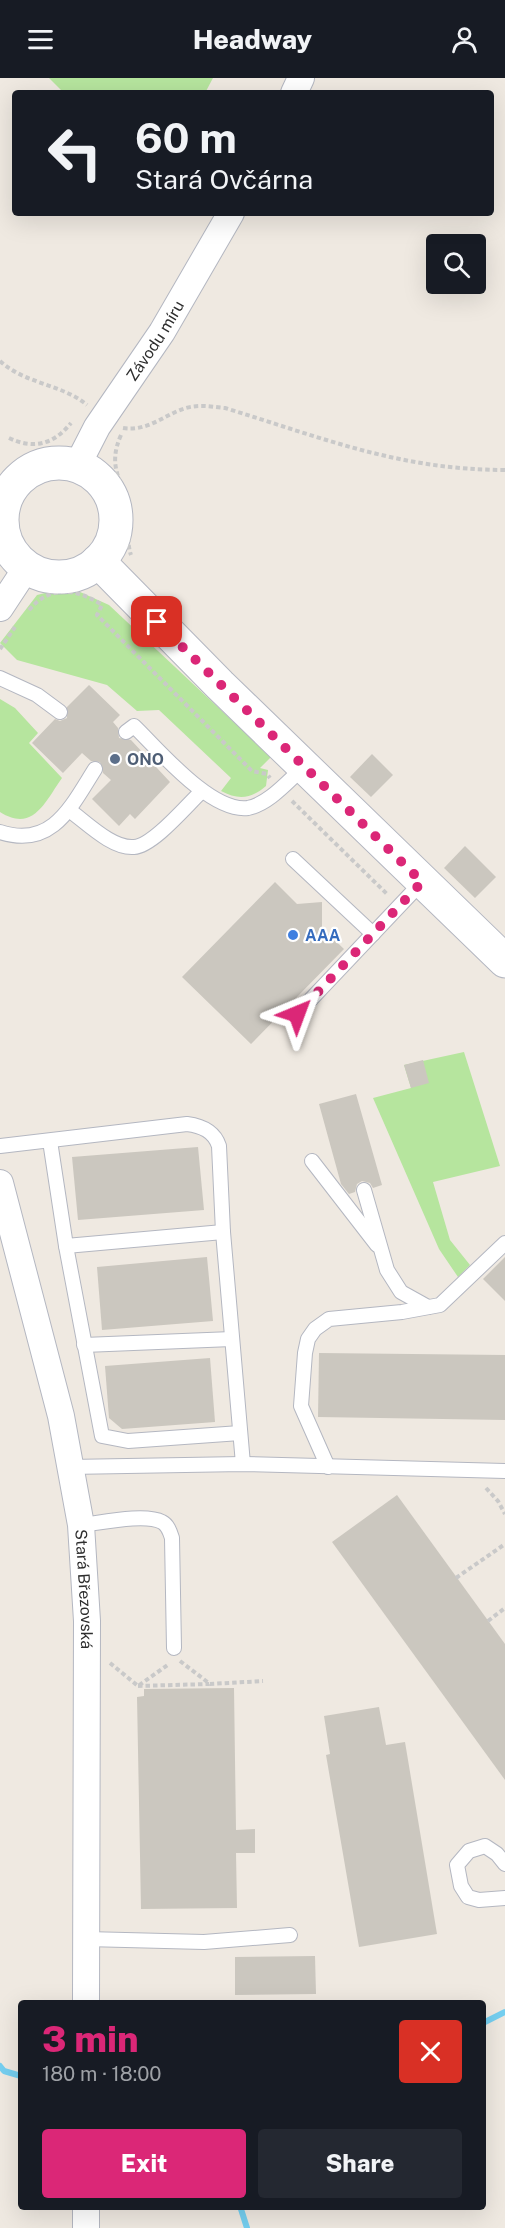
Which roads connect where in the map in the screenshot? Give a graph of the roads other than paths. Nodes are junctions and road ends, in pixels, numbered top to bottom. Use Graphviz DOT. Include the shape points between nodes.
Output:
graph roads {
  1 [pos="229,216"];
  2 [pos="77,466"];
  3 [pos="8,474"];
  4 [pos="98,561"];
  5 [pos="27,567"];
  6 [pos="0,608"];
  7 [pos="0,678"];
  8 [pos="60,712"];
  9 [pos="126,732"];
  10 [pos="303,767"];
  11 [pos="95,769"];
  12 [pos="202,791"];
  13 [pos="69,810"];
  14 [pos="0,832"];
  15 [pos="293,860"];
  16 [pos="422,882"];
  17 [pos="373,934"];
  18 [pos="505,961"];
  19 [pos="297,1014"];
  20 [pos="50,1141"];
  21 [pos="0,1146"];
  22 [pos="312,1161"];
  23 [pos="0,1183"];
  24 [pos="364,1190"];
  25 [pos="223,1232"];
  26 [pos="505,1243"];
  27 [pos="66,1246"];
  28 [pos="382,1252"];
  29 [pos="428,1307"];
  30 [pos="232,1339"];
  31 [pos="84,1345"];
  32 [pos="240,1433"];
  33 [pos="243,1464"];
  34 [pos="69,1467"];
  35 [pos="328,1467"];
  36 [pos="503,1474"];
  37 [pos="81,1525"];
  38 [pos="174,1648"];
  39 [pos="505,1864"];
  40 [pos="505,1898"];
  41 [pos="290,1935"];
  42 [pos="86,1939"];
  43 [pos="86,2000"];
  44 [pos="86,2210"];
  45 [pos="86,2228"];
  1 -- 2 [label="street, Závodu míru" via="113,424"];
  2 -- 3 [label="main road" via="47,464"];
  2 -- 4 [label="main road" via="102,483 114,504 114,535"];
  3 -- 5 [label="main road" via="2,526 10,549"];
  4 -- 5 [label="main road" via="67,576 43,574"];
  4 -- 10 [label="main road"];
  5 -- 6 [label="street"];
  7 -- 8 [label="lane" via="37,695"];
  9 -- 12 [label="lane" via="134,726"];
  10 -- 12 [label="lane" via="269,798 248,808 226,804"];
  10 -- 16 [label="main road"];
  11 -- 13 [label="lane"];
  12 -- 13 [label="lane" via="149,842 133,848 113,842"];
  13 -- 14 [label="lane" via="45,832 33,836 16,837"];
  15 -- 17 [label="lane"];
  16 -- 17 [label="lane"];
  16 -- 18 [label="main road"];
  17 -- 19 [label="lane"];
  20 -- 21 [label="lane"];
  20 -- 25 [label="lane" via="187,1124 199,1126 216,1137 219,1146"];
  20 -- 27 [label="lane"];
  22 -- 28 [label="lane"];
  23 -- 34 [label="street, Stará Březovská" via="62,1416"];
  24 -- 28 [label="lane"];
  25 -- 27 [label="lane"];
  25 -- 30 [label="lane"];
  26 -- 29 [label="lane" via="440,1305"];
  27 -- 31 [label="lane"];
  28 -- 29 [label="lane" via="387,1270 401,1292"];
  29 -- 35 [label="lane" via="329,1318 308,1339 301,1406"];
  30 -- 31 [label="lane"];
  30 -- 32 [label="lane"];
  31 -- 32 [label="lane" via="102,1436 128,1440"];
  32 -- 33 [label="lane"];
  33 -- 34 [label="lane"];
  33 -- 35 [label="lane"];
  34 -- 37 [label="street, Stará Březovská"];
  35 -- 36 [label="lane"];
  37 -- 38 [label="lane" via="149,1520 162,1522 169,1529"];
  37 -- 42 [label="street, Stará Březovská" via="87,1654"];
  39 -- 40 [label="lane" via="484,1846 468,1851 457,1864 461,1886 468,1897"];
  41 -- 42 [label="lane" via="204,1942"];
  42 -- 43 [label="street, Stará Březovská"];
  44 -- 45 [label="street"];
}
